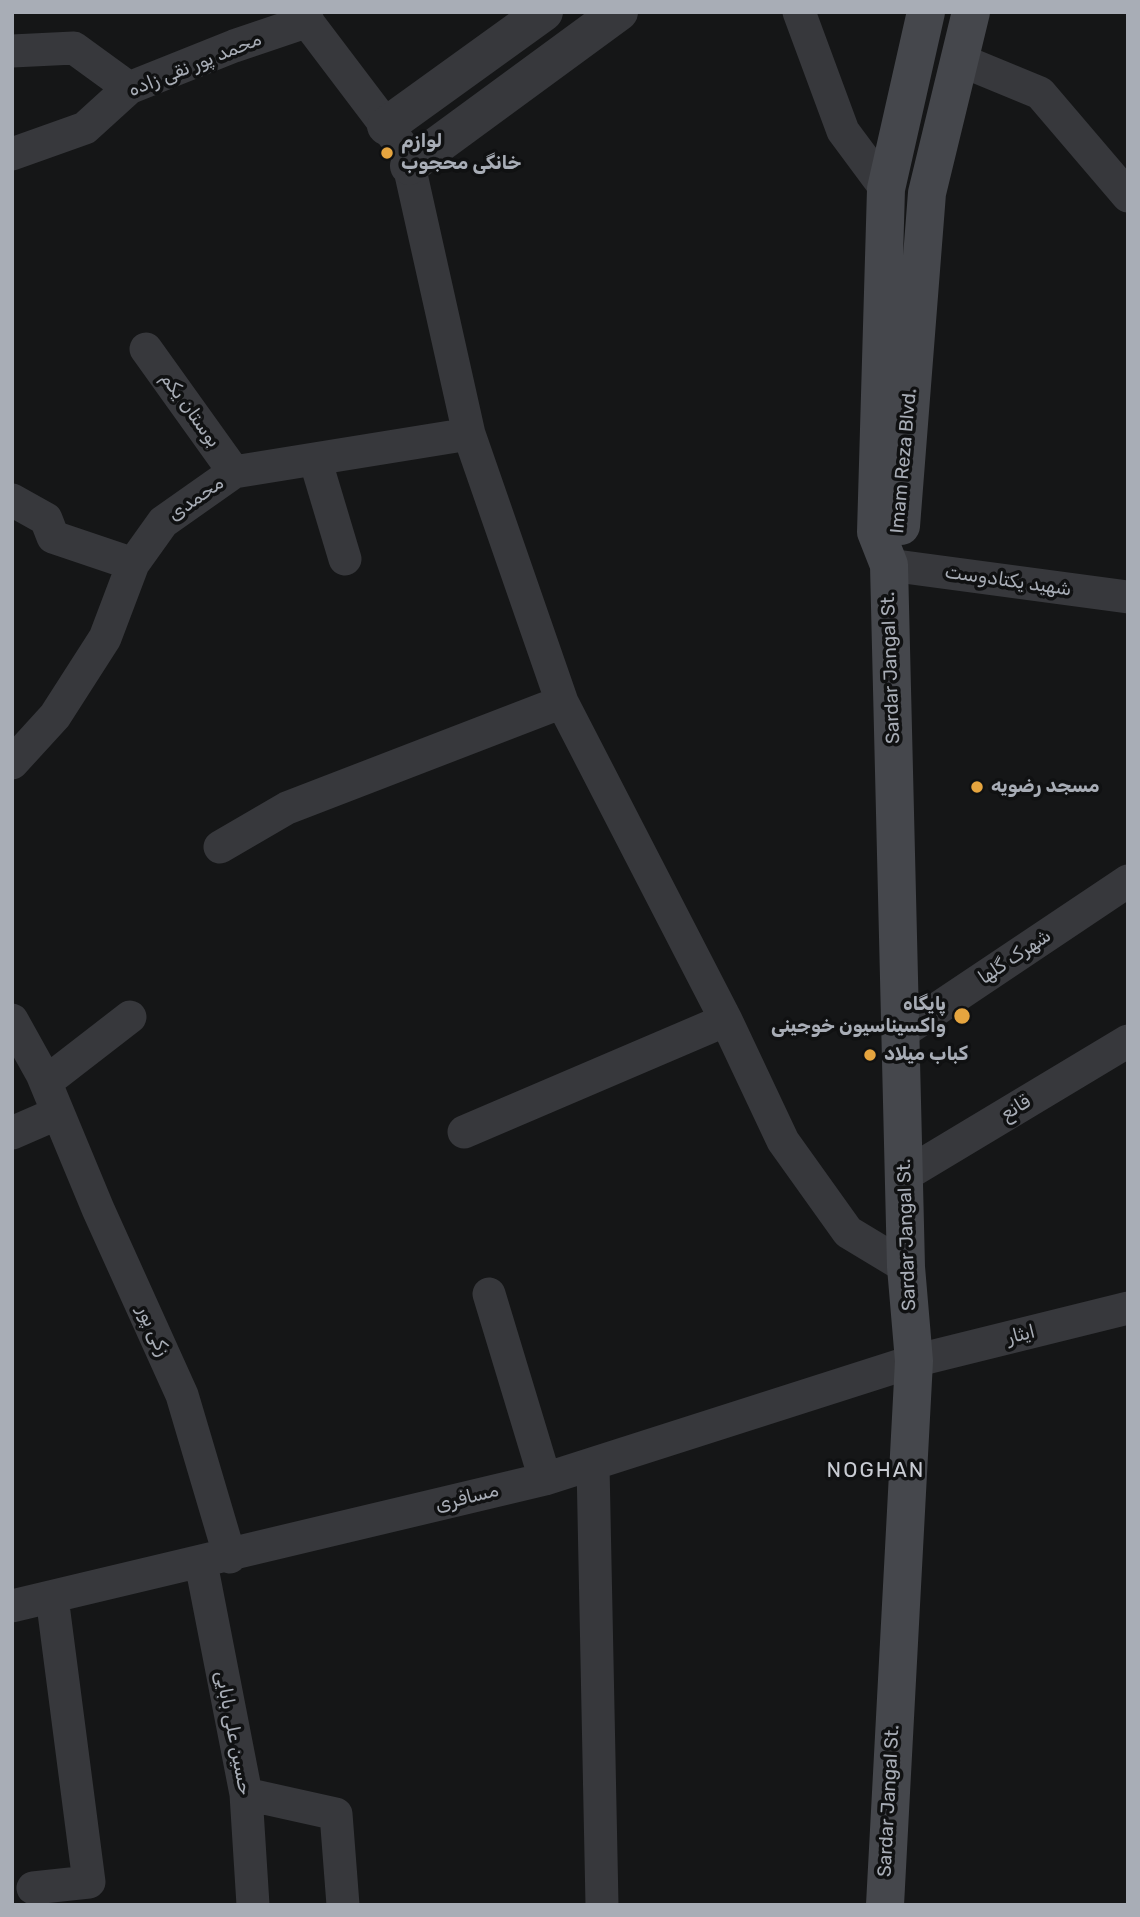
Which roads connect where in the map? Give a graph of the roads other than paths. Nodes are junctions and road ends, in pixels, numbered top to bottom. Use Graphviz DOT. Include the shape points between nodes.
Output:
graph roads {
  1 [pos="544,12"];
  2 [pos="619,12"];
  3 [pos="799,12"];
  4 [pos="926,12"];
  5 [pos="971,12"];
  6 [pos="313,18"];
  7 [pos="917,50"];
  8 [pos="12,51"];
  9 [pos="960,60"];
  10 [pos="129,88"];
  11 [pos="386,126"];
  12 [pos="12,154"];
  13 [pos="409,166"];
  14 [pos="886,189"];
  15 [pos="927,193"];
  16 [pos="1128,196"];
  17 [pos="146,349"];
  18 [pos="469,434"];
  19 [pos="316,459"];
  20 [pos="234,472"];
  21 [pos="12,500"];
  22 [pos="345,559"];
  23 [pos="133,564"];
  24 [pos="888,565"];
  25 [pos="1128,597"];
  26 [pos="562,702"];
  27 [pos="12,763"];
  28 [pos="222,850"];
  29 [pos="1128,881"];
  30 [pos="130,1017"];
  31 [pos="12,1020"];
  32 [pos="726,1020"];
  33 [pos="901,1033"];
  34 [pos="1128,1041"];
  35 [pos="46,1082"];
  36 [pos="58,1113"];
  37 [pos="464,1132"];
  38 [pos="12,1133"];
  39 [pos="905,1175"];
  40 [pos="906,1267"];
  41 [pos="489,1294"];
  42 [pos="1128,1308"];
  43 [pos="914,1361"];
  44 [pos="593,1465"];
  45 [pos="545,1479"];
  46 [pos="215,1560"];
  47 [pos="52,1597"];
  48 [pos="12,1606"];
  49 [pos="246,1794"];
  50 [pos="33,1888"];
  51 [pos="253,1905"];
  52 [pos="343,1905"];
  53 [pos="602,1905"];
  54 [pos="885,1905"];
  1 -- 11 [label="street"];
  2 -- 13 [label="street"];
  3 -- 14 [label="street" via="843,131"];
  4 -- 7 [label="main road, Imam Reza Blvd."];
  5 -- 9 [label="main road, Imam Reza Blvd."];
  6 -- 10 [label="street, محمد پور نقی زاده"];
  6 -- 11 [label="street"];
  7 -- 9 [label="main road"];
  7 -- 14 [label="main road, Imam Reza Blvd."];
  8 -- 10 [label="street" via="74,48"];
  9 -- 15 [label="main road, Imam Reza Blvd."];
  9 -- 16 [label="street" via="1040,93"];
  10 -- 12 [label="street, محمد پور نقی زاده" via="85,128"];
  11 -- 13 [label="street" via="406,152"];
  13 -- 18 [label="street"];
  14 -- 15 [label="main road"];
  14 -- 24 [label="main road, Imam Reza Blvd." via="876,532"];
  15 -- 24 [label="main road, Imam Reza Blvd." via="901,531"];
  17 -- 20 [label="street, بوستان یکم"];
  18 -- 19 [label="street, محمدی"];
  18 -- 26 [label="street"];
  19 -- 20 [label="street, محمدی"];
  19 -- 22 [label="street"];
  20 -- 23 [label="street, محمدی" via="163,522"];
  21 -- 23 [label="street" via="46,519 53,537"];
  23 -- 27 [label="street, محمدی" via="104,638 55,716"];
  24 -- 25 [label="street, شهید یکتادوست"];
  24 -- 33 [label="main road, Sardar Jangal St."];
  26 -- 28 [label="street" via="287,807"];
  26 -- 32 [label="street"];
  29 -- 33 [label="street, شهرک گلها"];
  30 -- 35 [label="street"];
  31 -- 35 [label="street, زکی پور"];
  32 -- 37 [label="street"];
  32 -- 40 [label="street" via="783,1141 848,1232"];
  33 -- 39 [label="main road, Sardar Jangal St."];
  34 -- 39 [label="street, قانع"];
  35 -- 36 [label="street, زکی پور"];
  36 -- 38 [label="street"];
  36 -- 46 [label="street, زکی پور" via="182,1395"];
  39 -- 40 [label="main road, Sardar Jangal St."];
  40 -- 43 [label="main road, Sardar Jangal St."];
  41 -- 45 [label="street"];
  42 -- 43 [label="street, ایثار"];
  43 -- 44 [label="street, مسافری"];
  43 -- 54 [label="main road, Sardar Jangal St."];
  44 -- 45 [label="street, مسافری"];
  44 -- 53 [label="street"];
  45 -- 46 [label="street, مسافری"];
  46 -- 47 [label="street, مسافری"];
  46 -- 49 [label="street, حسین علی بابایی"];
  47 -- 48 [label="street, مسافری"];
  47 -- 50 [label="street" via="89,1882"];
  49 -- 51 [label="street, حسین علی بابایی"];
  49 -- 52 [label="street" via="336,1814"];
}
